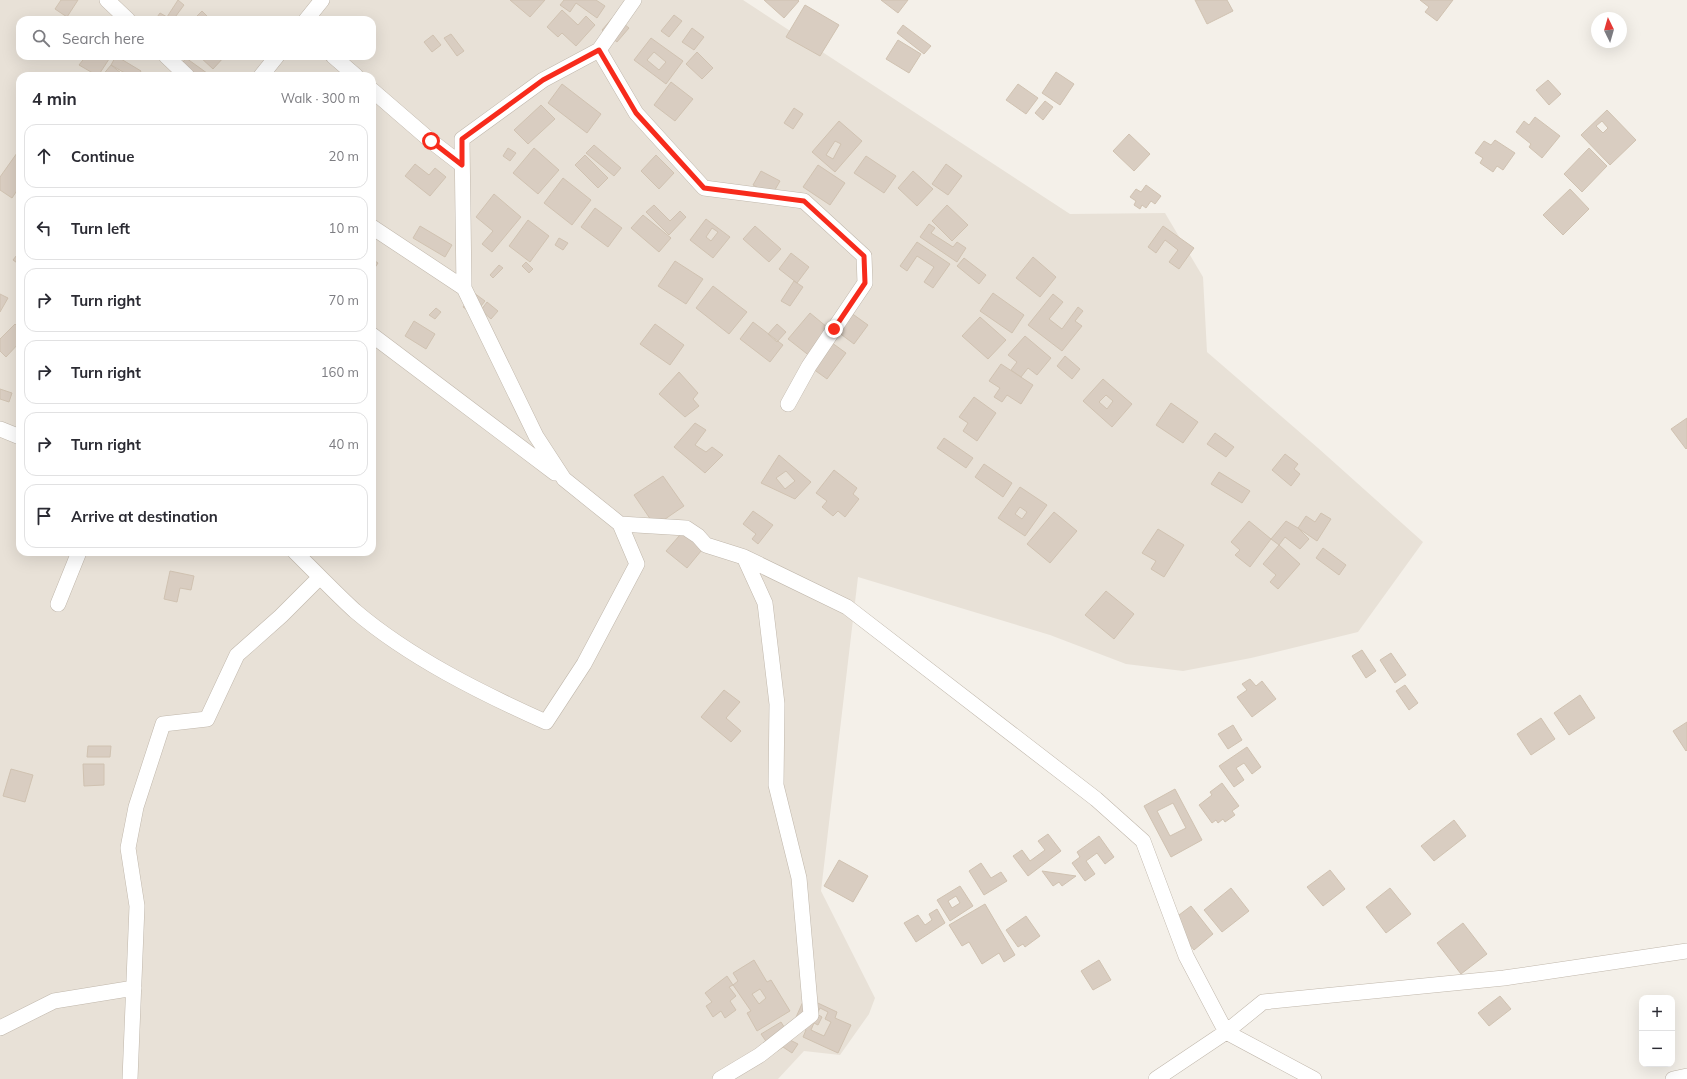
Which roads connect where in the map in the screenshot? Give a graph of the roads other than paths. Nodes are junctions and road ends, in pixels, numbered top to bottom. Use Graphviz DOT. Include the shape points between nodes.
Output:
graph roads {
  1 [pos="107,0"];
  2 [pos="634,0"];
  3 [pos="317,7"];
  4 [pos="124,16"];
  5 [pos="309,16"];
  6 [pos="599,50"];
  7 [pos="170,60"];
  8 [pos="274,60"];
  9 [pos="338,60"];
  10 [pos="183,72"];
  11 [pos="264,72"];
  12 [pos="351,72"];
  13 [pos="376,93"];
  14 [pos="462,165"];
  15 [pos="376,230"];
  16 [pos="464,288"];
  17 [pos="376,338"];
  18 [pos="788,404"];
  19 [pos="0,430"];
  20 [pos="16,436"];
  21 [pos="564,479"];
  22 [pos="620,524"];
  23 [pos="77,556"];
  24 [pos="299,556"];
  25 [pos="744,557"];
  26 [pos="320,577"];
  27 [pos="58,604"];
  28 [pos="1687,951"];
  29 [pos="134,988"];
  30 [pos="0,1028"];
  31 [pos="1226,1032"];
  32 [pos="1687,1076"];
  33 [pos="130,1079"];
  34 [pos="720,1079"];
  35 [pos="1156,1079"];
  36 [pos="1314,1079"];
  37 [pos="1673,1079"];
  1 -- 4 [label="street"];
  2 -- 6 [label="street"];
  3 -- 5 [label="street"];
  6 -- 14 [label="street" via="543,80 462,139"];
  6 -- 18 [label="street" via="636,113 704,188 804,201 864,256 865,283 809,366"];
  7 -- 10 [label="street"];
  8 -- 11 [label="street"];
  9 -- 12 [label="street"];
  13 -- 14 [label="street"];
  14 -- 16 [label="street"];
  15 -- 16 [label="street"];
  16 -- 21 [label="street" via="536,436"];
  17 -- 21 [label="street"];
  19 -- 20 [label="street"];
  21 -- 22 [label="street"];
  22 -- 25 [label="street" via="686,528 706,545"];
  22 -- 26 [label="street" via="638,564 584,664 546,722 509,706 419,657 355,611"];
  23 -- 27 [label="street"];
  24 -- 26 [label="street"];
  25 -- 31 [label="street" via="847,607 1096,799 1143,841 1186,956"];
  25 -- 34 [label="street" via="765,603 777,704 776,785 799,878 810,1015 760,1056"];
  26 -- 29 [label="street" via="237,655 207,719 163,724 136,807 128,848 137,906"];
  28 -- 31 [label="street" via="1504,978 1263,1002"];
  29 -- 30 [label="street" via="54,1001"];
  29 -- 33 [label="street"];
  31 -- 35 [label="street"];
  31 -- 36 [label="street"];
  32 -- 37 [label="street"];
}
